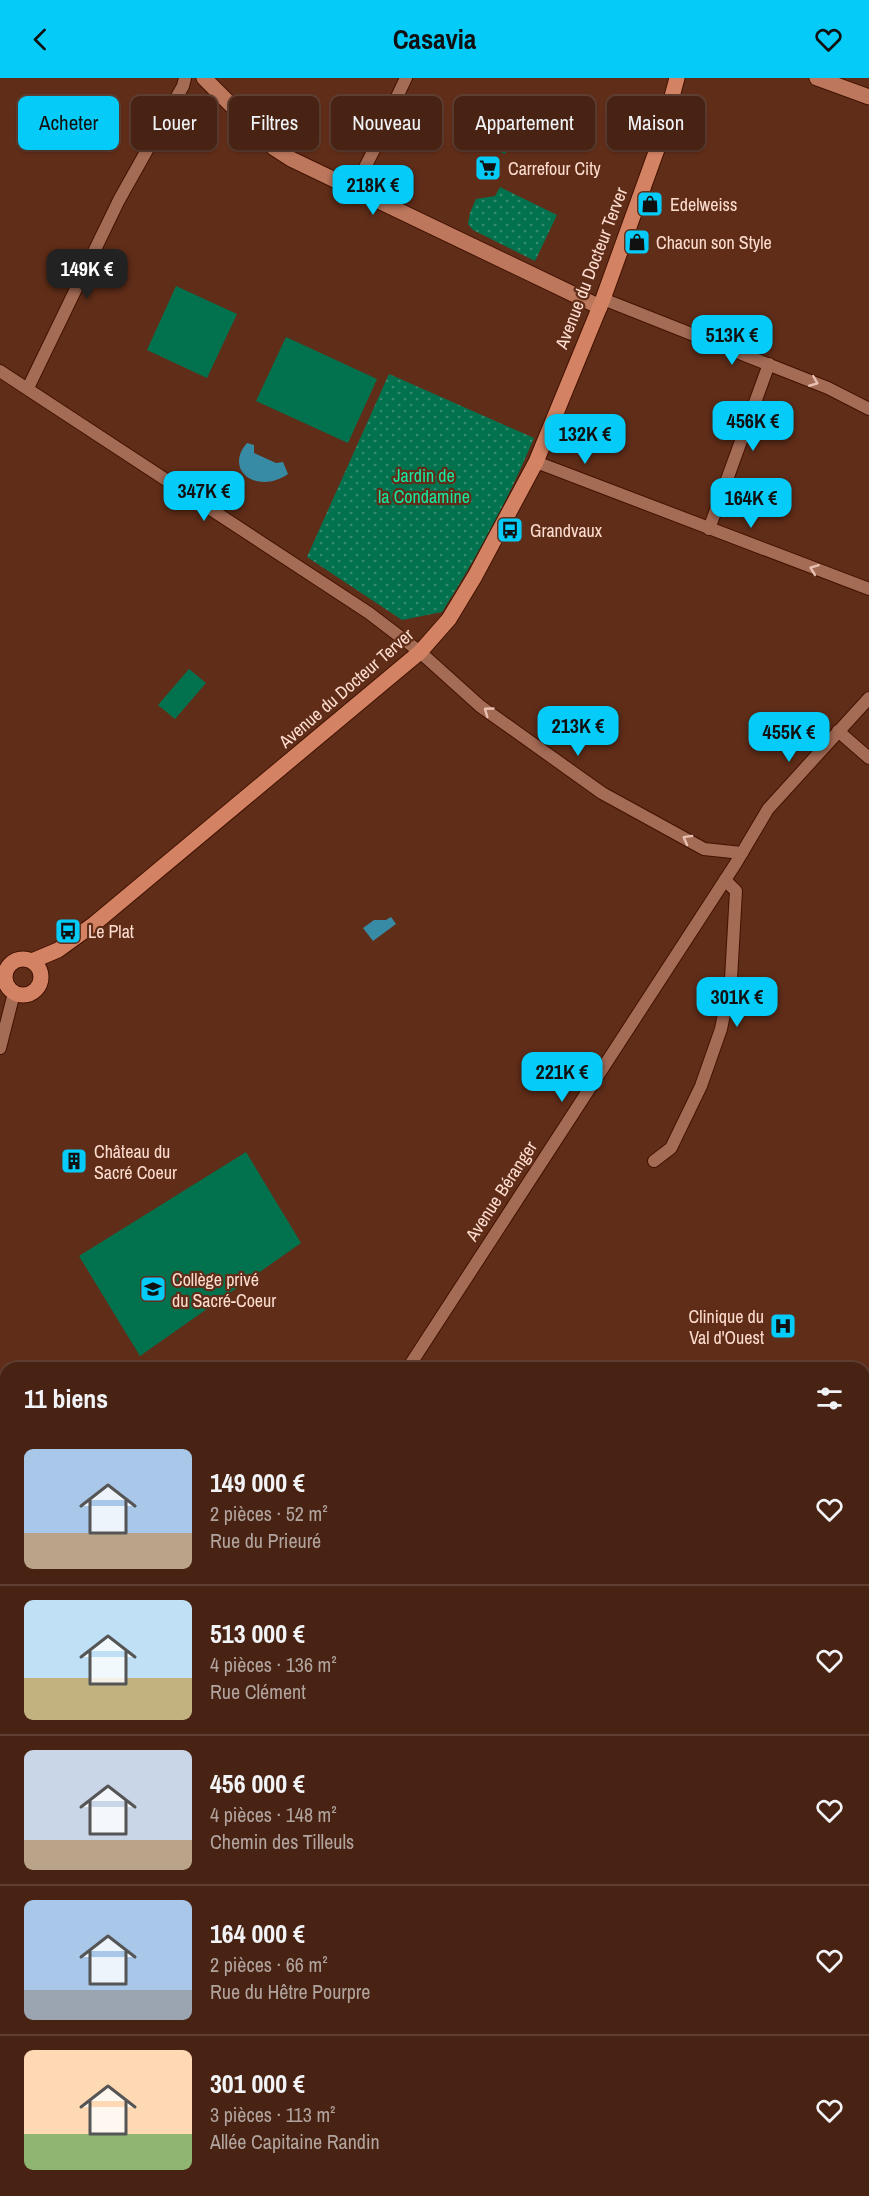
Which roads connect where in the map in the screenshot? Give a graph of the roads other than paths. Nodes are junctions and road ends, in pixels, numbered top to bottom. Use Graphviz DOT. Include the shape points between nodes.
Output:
graph roads {
  1 [pos="195,78"];
  2 [pos="204,78"];
  3 [pos="406,78"];
  4 [pos="677,78"];
  5 [pos="817,78"];
  6 [pos="184,82"];
  7 [pos="869,97"];
  8 [pos="354,189"];
  9 [pos="602,303"];
  10 [pos="769,364"];
  11 [pos="0,371"];
  12 [pos="28,388"];
  13 [pos="869,409"];
  14 [pos="536,462"];
  15 [pos="709,529"];
  16 [pos="869,589"];
  17 [pos="420,652"];
  18 [pos="869,698"];
  19 [pos="838,731"];
  20 [pos="869,758"];
  21 [pos="742,853"];
  22 [pos="725,880"];
  23 [pos="58,950"];
  24 [pos="7,961"];
  25 [pos="32,961"];
  26 [pos="41,976"];
  27 [pos="6,984"];
  28 [pos="0,1048"];
  29 [pos="654,1161"];
  30 [pos="412,1362"];
  1 -- 6 [label="street"];
  2 -- 8 [label="main road" via="274,148"];
  3 -- 8 [label="street"];
  4 -- 9 [label="main road, Avenue du Docteur Terver" via="660,141"];
  5 -- 7 [label="main road"];
  6 -- 12 [label="street" via="120,200"];
  8 -- 9 [label="main road" via="582,298"];
  9 -- 10 [label="street"];
  9 -- 14 [label="main road, Avenue du Docteur Terver"];
  10 -- 13 [label="street, one-way"];
  10 -- 15 [label="street"];
  11 -- 12 [label="street"];
  12 -- 17 [label="street" via="369,613"];
  14 -- 15 [label="street"];
  14 -- 17 [label="main road, Avenue du Docteur Terver" via="449,619"];
  16 -- 15 [label="street, one-way"];
  21 -- 17 [label="street, one-way" via="704,849 602,793 480,706"];
  17 -- 23 [label="main road, Avenue du Docteur Terver"];
  18 -- 19 [label="street, Avenue Béranger"];
  19 -- 20 [label="street"];
  19 -- 21 [label="street, Avenue Béranger" via="768,809"];
  21 -- 22 [label="street, Avenue Béranger"];
  22 -- 29 [label="street" via="736,891 731,979 721,1029 702,1086 671,1148"];
  22 -- 30 [label="street, Avenue Béranger"];
  23 -- 25 [label="main road, Avenue du Docteur Terver"];
  23 -- 26 [label="main road, Avenue du Docteur Terver"];
  24 -- 25 [label="main road"];
  24 -- 27 [label="main road"];
  25 -- 26 [label="main road"];
  26 -- 27 [label="main road" via="33,993 20,995"];
  27 -- 28 [label="street"];
}
